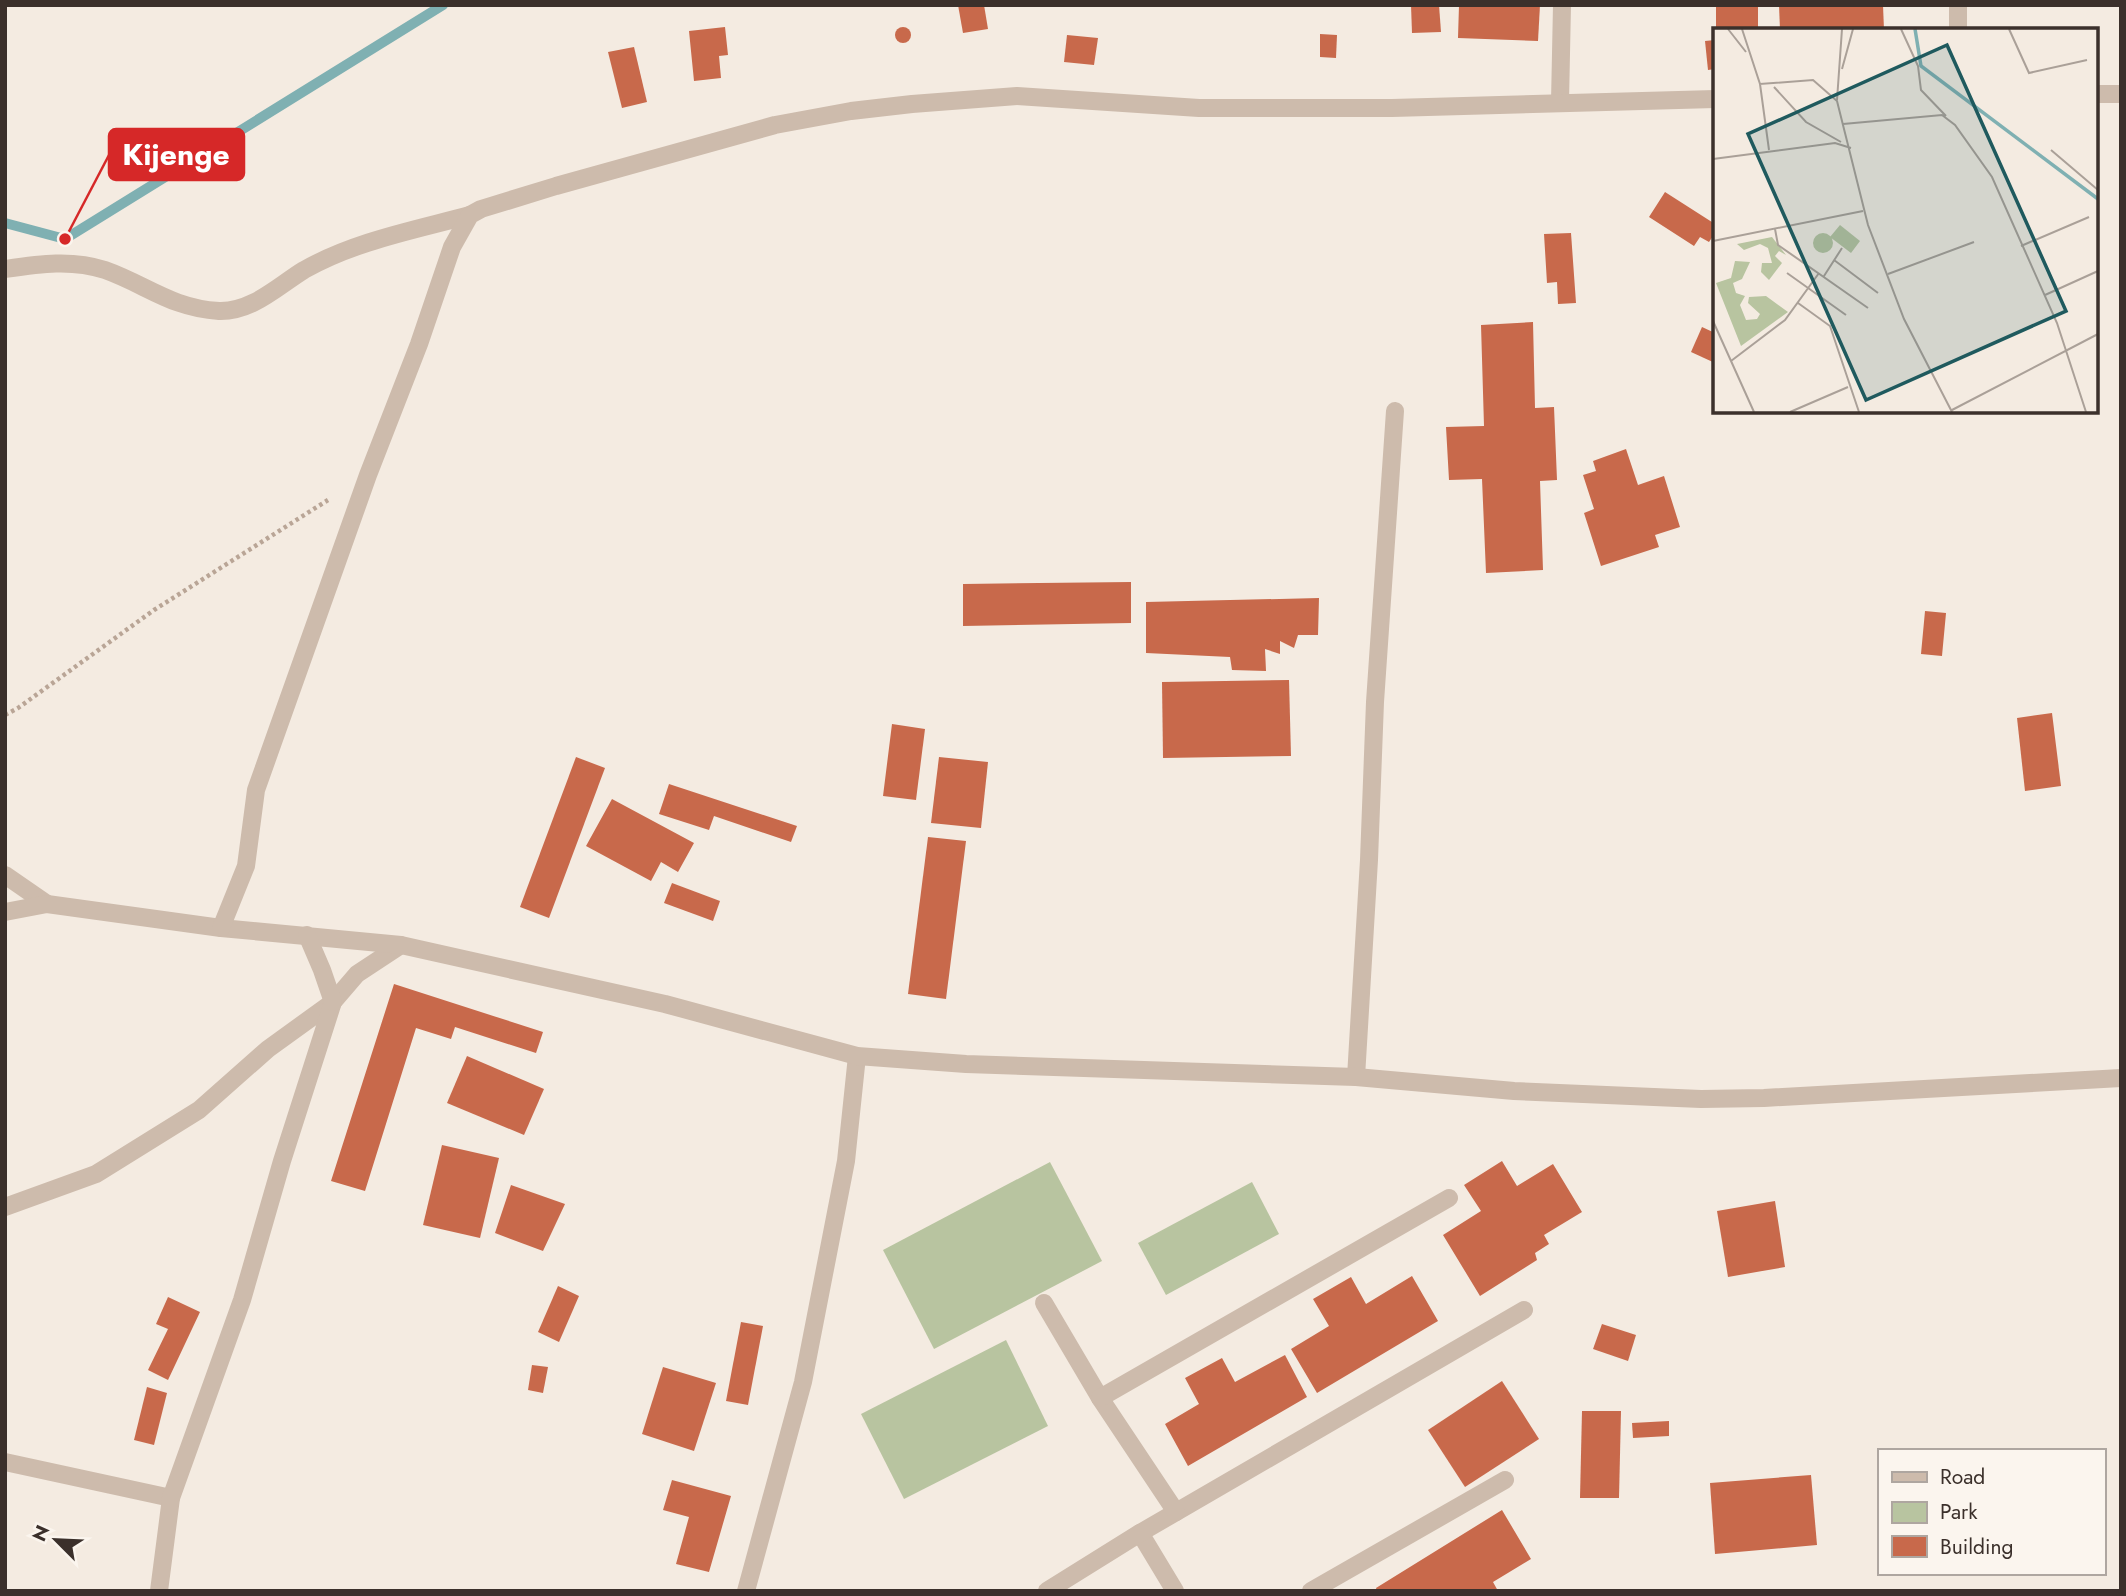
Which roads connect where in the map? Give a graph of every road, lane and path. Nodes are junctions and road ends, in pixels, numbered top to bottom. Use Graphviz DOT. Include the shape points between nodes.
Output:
graph roads {
  1 [pos="1562,5"];
  2 [pos="1958,5"];
  3 [pos="1958,28"];
  4 [pos="2098,94"];
  5 [pos="2121,94"];
  6 [pos="1713,99"];
  7 [pos="1560,102"];
  8 [pos="470,215"];
  9 [pos="5,270"];
  10 [pos="1395,411"];
  11 [pos="368,475"];
  12 [pos="5,715"];
  13 [pos="5,875"];
  14 [pos="47,904"];
  15 [pos="5,912"];
  16 [pos="221,928"];
  17 [pos="307,935"];
  18 [pos="401,945"];
  19 [pos="333,1002"];
  20 [pos="857,1056"];
  21 [pos="1356,1077"];
  22 [pos="2121,1079"];
  23 [pos="1449,1198"];
  24 [pos="5,1207"];
  25 [pos="1044,1303"];
  26 [pos="1524,1310"];
  27 [pos="1100,1398"];
  28 [pos="5,1462"];
  29 [pos="1505,1480"];
  30 [pos="172,1498"];
  31 [pos="1176,1512"];
  32 [pos="1140,1533"];
  33 [pos="159,1591"];
  34 [pos="746,1591"];
  35 [pos="1047,1591"];
  36 [pos="1175,1591"];
  37 [pos="1311,1591"];
  1 -- 7 [label="street"];
  2 -- 3 [label="street"];
  4 -- 5 [label="street"];
  6 -- 7 [label="street"];
  7 -- 8 [label="street" via="1199,108 1017,96 912,104 775,125"];
  8 -- 9 [label="street" via="370,242 306,269 254,303 222,311 174,303 104,270 55,262"];
  8 -- 11 [label="street" via="452,247"];
  10 -- 21 [label="street"];
  11 -- 12 [label="path" via="154,610"];
  11 -- 16 [label="street" via="256,790 246,866"];
  13 -- 14 [label="street"];
  14 -- 15 [label="street"];
  14 -- 16 [label="street"];
  16 -- 17 [label="street"];
  17 -- 18 [label="street"];
  17 -- 19 [label="street"];
  18 -- 19 [label="street" via="357,974"];
  18 -- 20 [label="street" via="665,1004"];
  19 -- 24 [label="street" via="268,1049 200,1110 96,1174"];
  19 -- 30 [label="street" via="242,1300"];
  20 -- 21 [label="street"];
  20 -- 34 [label="street" via="846,1161 803,1382"];
  21 -- 22 [label="street" via="1514,1091 1701,1099"];
  23 -- 27 [label="street"];
  25 -- 27 [label="street"];
  26 -- 31 [label="street"];
  27 -- 31 [label="street"];
  28 -- 30 [label="street"];
  29 -- 37 [label="street"];
  30 -- 33 [label="street"];
  31 -- 32 [label="street"];
  32 -- 35 [label="street"];
  32 -- 36 [label="street"];
}
